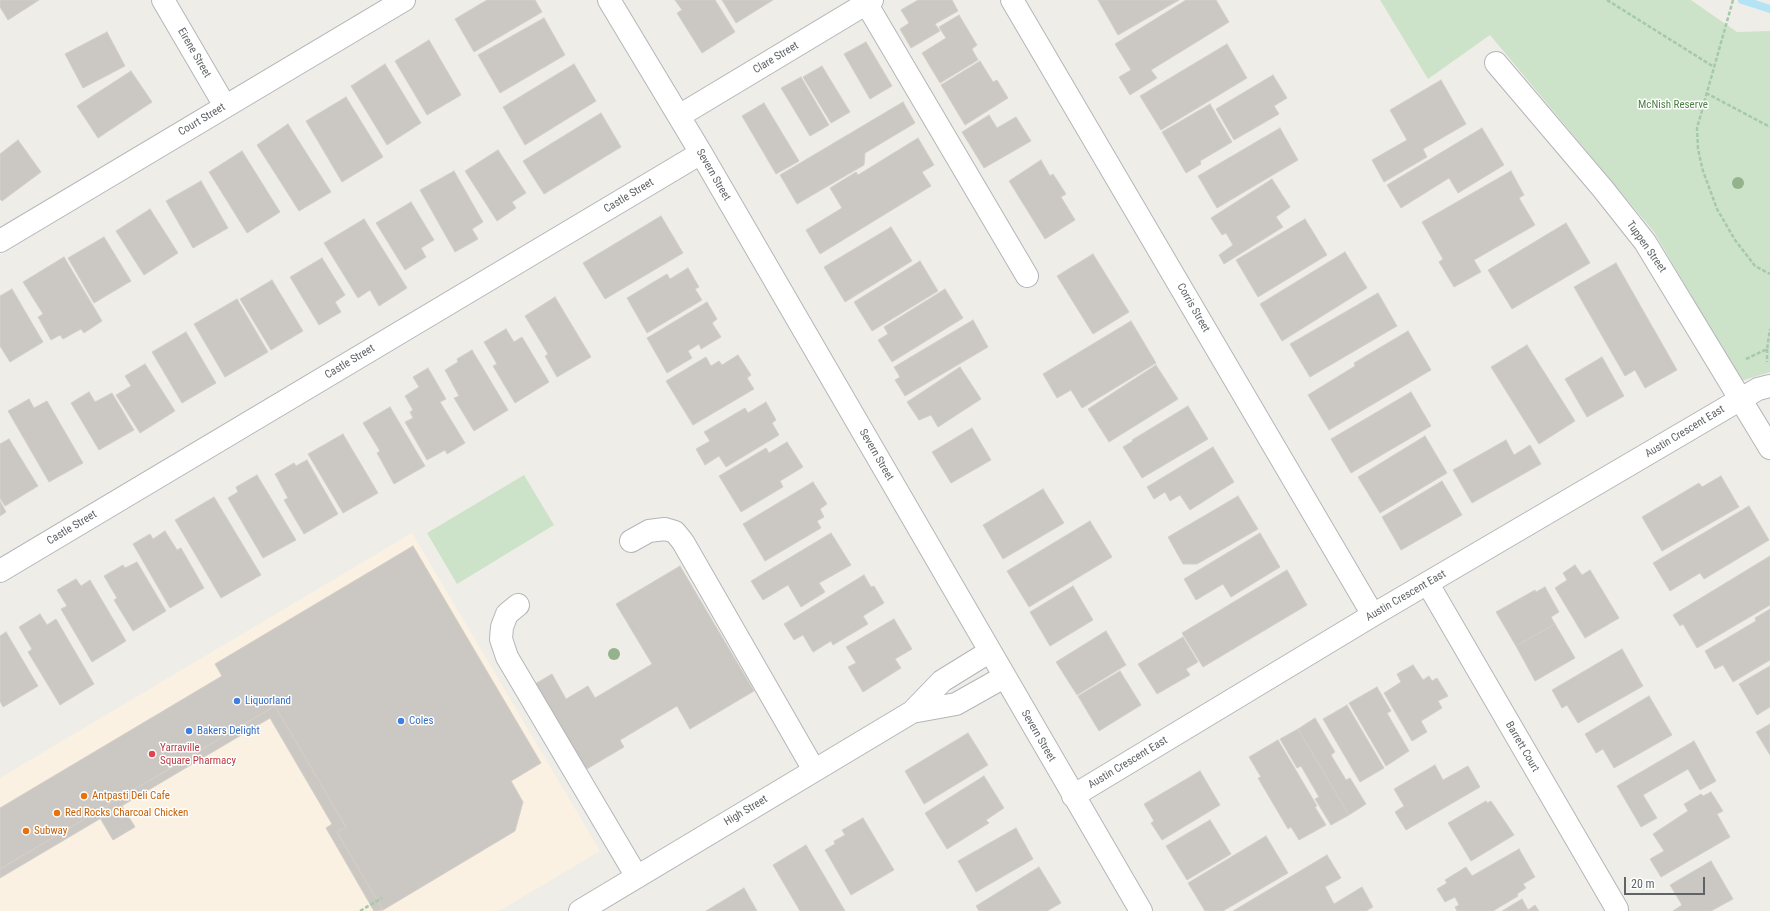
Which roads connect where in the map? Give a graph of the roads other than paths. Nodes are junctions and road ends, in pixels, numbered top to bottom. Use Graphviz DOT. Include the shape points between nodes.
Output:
graph roads {
  1 [pos="163,0"];
  2 [pos="404,0"];
  3 [pos="610,0"];
  4 [pos="1012,0"];
  5 [pos="869,2"];
  6 [pos="1496,64"];
  7 [pos="225,106"];
  8 [pos="679,116"];
  9 [pos="701,153"];
  10 [pos="0,241"];
  11 [pos="1027,276"];
  12 [pos="1770,386"];
  13 [pos="1740,399"];
  14 [pos="1770,448"];
  15 [pos="631,540"];
  16 [pos="0,571"];
  17 [pos="1428,584"];
  18 [pos="518,605"];
  19 [pos="1373,615"];
  20 [pos="990,652"];
  21 [pos="1004,677"];
  22 [pos="912,712"];
  23 [pos="814,770"];
  24 [pos="1073,796"];
  25 [pos="637,877"];
  26 [pos="1617,910"];
  27 [pos="580,911"];
  28 [pos="1141,911"];
  1 -- 7 [label="street, Eirene Street"];
  2 -- 7 [label="street, Court Street"];
  3 -- 8 [label="street, Severn Street"];
  4 -- 19 [label="street, Corris Street"];
  5 -- 8 [label="street, Clare Street"];
  5 -- 11 [label="street"];
  6 -- 13 [label="street, Tuppen Street" via="1645,242"];
  7 -- 10 [label="street, Court Street"];
  8 -- 9 [label="street, Severn Street"];
  9 -- 16 [label="street, Castle Street"];
  9 -- 20 [label="street, Severn Street"];
  12 -- 13 [label="street, Austin Crescent East" via="1758,389"];
  13 -- 14 [label="street, Tuppen Street"];
  13 -- 17 [label="street, Austin Crescent East"];
  15 -- 23 [label="street" via="649,531 665,529 675,532 683,542"];
  17 -- 19 [label="street, Austin Crescent East"];
  17 -- 26 [label="street, Barrett Court"];
  18 -- 25 [label="street" via="507,614 502,627 501,638 507,657"];
  19 -- 24 [label="street, Austin Crescent East"];
  20 -- 21 [label="street, Severn Street"];
  20 -- 22 [label="street, High Street" via="942,681"];
  21 -- 22 [label="street, High Street" via="956,704"];
  21 -- 24 [label="street, Severn Street"];
  22 -- 23 [label="street, High Street"];
  23 -- 25 [label="street, High Street"];
  24 -- 28 [label="street, Severn Street"];
  25 -- 27 [label="street, High Street"];
}
